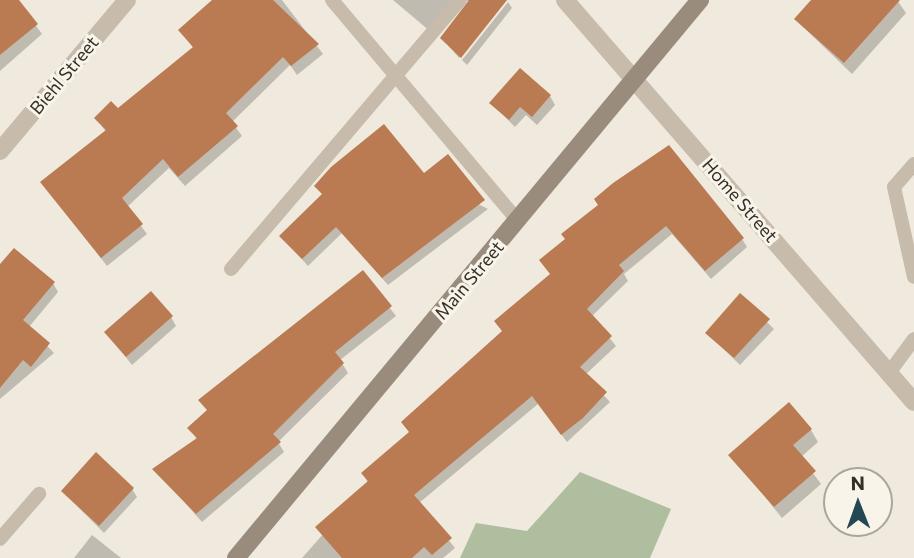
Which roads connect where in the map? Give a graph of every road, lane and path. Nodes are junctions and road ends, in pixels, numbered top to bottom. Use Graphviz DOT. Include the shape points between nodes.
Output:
graph roads {
  1 [pos="127,0"];
  2 [pos="332,0"];
  3 [pos="460,0"];
  4 [pos="565,0"];
  5 [pos="700,0"];
  6 [pos="396,73"];
  7 [pos="633,80"];
  8 [pos="0,151"];
  9 [pos="914,164"];
  10 [pos="518,221"];
  11 [pos="231,269"];
  12 [pos="914,277"];
  13 [pos="914,339"];
  14 [pos="889,373"];
  15 [pos="914,402"];
  16 [pos="39,494"];
  17 [pos="0,540"];
  18 [pos="236,558"];
  1 -- 8 [label="street, Biehl Street"];
  2 -- 6 [label="lane"];
  3 -- 6 [label="lane"];
  4 -- 7 [label="street, Home Street"];
  5 -- 7 [label="street, Main Street"];
  6 -- 10 [label="lane"];
  6 -- 11 [label="lane"];
  7 -- 10 [label="street, Main Street"];
  7 -- 14 [label="street, Home Street"];
  9 -- 12 [label="lane" via="894,187"];
  10 -- 18 [label="street, Main Street"];
  13 -- 14 [label="lane"];
  14 -- 15 [label="street, Home Street"];
  16 -- 17 [label="lane"];
}
